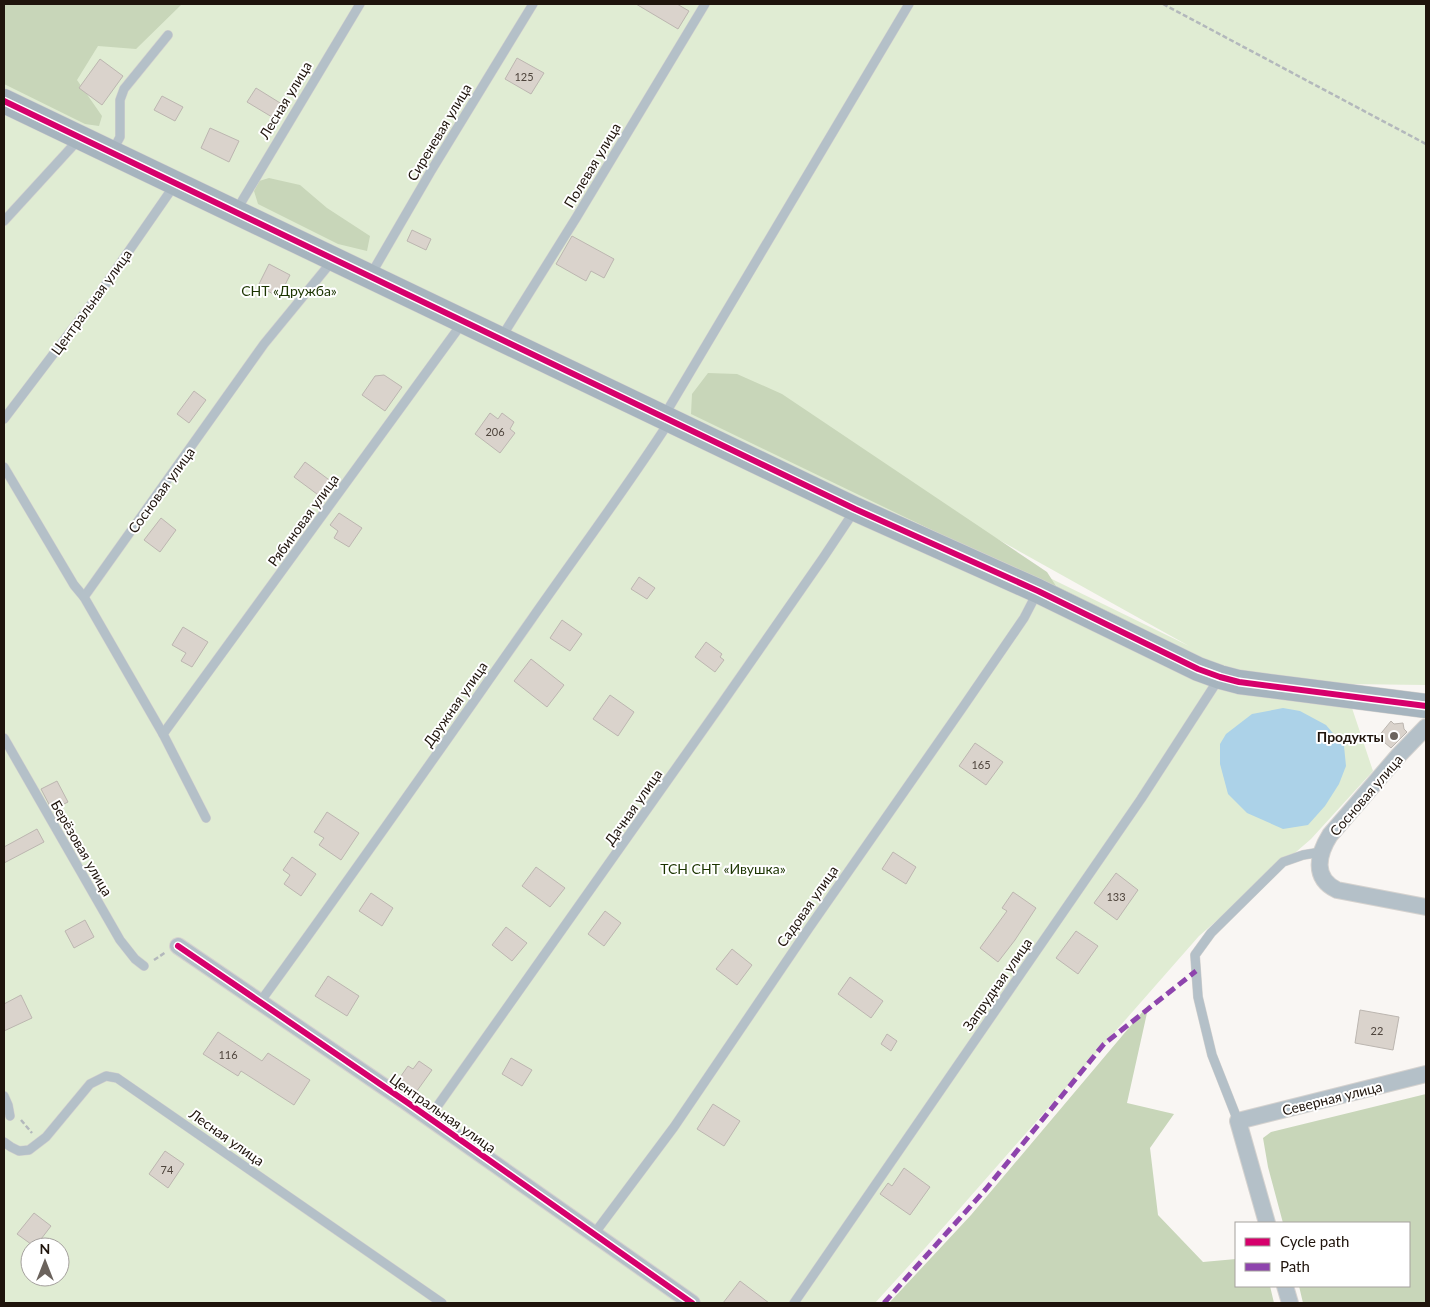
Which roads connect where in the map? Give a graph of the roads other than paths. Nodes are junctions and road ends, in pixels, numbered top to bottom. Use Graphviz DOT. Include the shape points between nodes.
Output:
graph roads {
  1 [pos="360,4"];
  2 [pos="533,4"];
  3 [pos="705,4"];
  4 [pos="909,4"];
  5 [pos="168,35"];
  6 [pos="4,101"];
  7 [pos="80,138"];
  8 [pos="112,152"];
  9 [pos="176,183"];
  10 [pos="235,211"];
  11 [pos="4,222"];
  12 [pos="334,259"];
  13 [pos="370,276"];
  14 [pos="464,320"];
  15 [pos="501,338"];
  16 [pos="4,418"];
  17 [pos="667,418"];
  18 [pos="4,467"];
  19 [pos="855,509"];
  20 [pos="1038,591"];
  21 [pos="84,597"];
  22 [pos="1220,677"];
  23 [pos="1426,706"];
  24 [pos="1426,727"];
  25 [pos="163,734"];
  26 [pos="4,738"];
  27 [pos="206,818"];
  28 [pos="1321,852"];
  29 [pos="1426,907"];
  30 [pos="178,946"];
  31 [pos="144,966"];
  32 [pos="260,1002"];
  33 [pos="1426,1074"];
  34 [pos="4,1096"];
  35 [pos="9,1112"];
  36 [pos="429,1118"];
  37 [pos="1238,1122"];
  38 [pos="4,1142"];
  39 [pos="1267,1222"];
  40 [pos="594,1234"];
  41 [pos="1285,1287"];
  42 [pos="442,1303"];
  43 [pos="692,1303"];
  44 [pos="794,1303"];
  45 [pos="1290,1303"];
  1 -- 10 [label="lane, Лесная улица"];
  2 -- 13 [label="lane, Сиреневая улица" via="430,171"];
  3 -- 15 [label="lane, Полевая улица"];
  4 -- 17 [label="lane, Дружная улица"];
  5 -- 8 [label="lane" via="124,89 120,100 120,137"];
  6 -- 7 [label="street"];
  7 -- 8 [label="street"];
  7 -- 11 [label="lane"];
  8 -- 9 [label="street"];
  9 -- 10 [label="street"];
  9 -- 16 [label="lane, Центральная улица" via="98,294"];
  10 -- 12 [label="street"];
  12 -- 13 [label="street"];
  12 -- 21 [label="lane, Сосновая улица" via="264,344"];
  13 -- 14 [label="street"];
  14 -- 15 [label="street"];
  14 -- 25 [label="lane, Рябиновая улица"];
  15 -- 17 [label="street"];
  17 -- 19 [label="street"];
  17 -- 32 [label="lane, Дружная улица" via="640,468"];
  18 -- 21 [label="lane"];
  19 -- 20 [label="street"];
  19 -- 36 [label="lane, Дачная улица"];
  20 -- 22 [label="street"];
  20 -- 40 [label="lane, Садовая улица" via="1024,618 674,1127"];
  21 -- 25 [label="lane"];
  22 -- 23 [label="street"];
  22 -- 44 [label="lane, Запрудная улица" via="1141,800"];
  24 -- 28 [label="street, Сосновая улица" via="1330,835"];
  25 -- 27 [label="lane"];
  26 -- 31 [label="lane, Берёзовая улица" via="120,940"];
  28 -- 29 [label="street" via="1320,873 1327,886"];
  28 -- 37 [label="lane" via="1303,854 1283,862 1211,933 1195,955 1198,997 1210,1046"];
  30 -- 32 [label="street, Центральная улица"];
  32 -- 36 [label="street, Центральная улица"];
  33 -- 37 [label="street, Северная улица"];
  34 -- 35 [label="lane"];
  36 -- 40 [label="street, Центральная улица"];
  37 -- 39 [label="street"];
  38 -- 42 [label="lane, Лесная улица" via="19,1151 29,1150 46,1137 90,1084 106,1076 117,1078"];
  40 -- 43 [label="street, Центральная улица"];
  41 -- 45 [label="street"];
}
